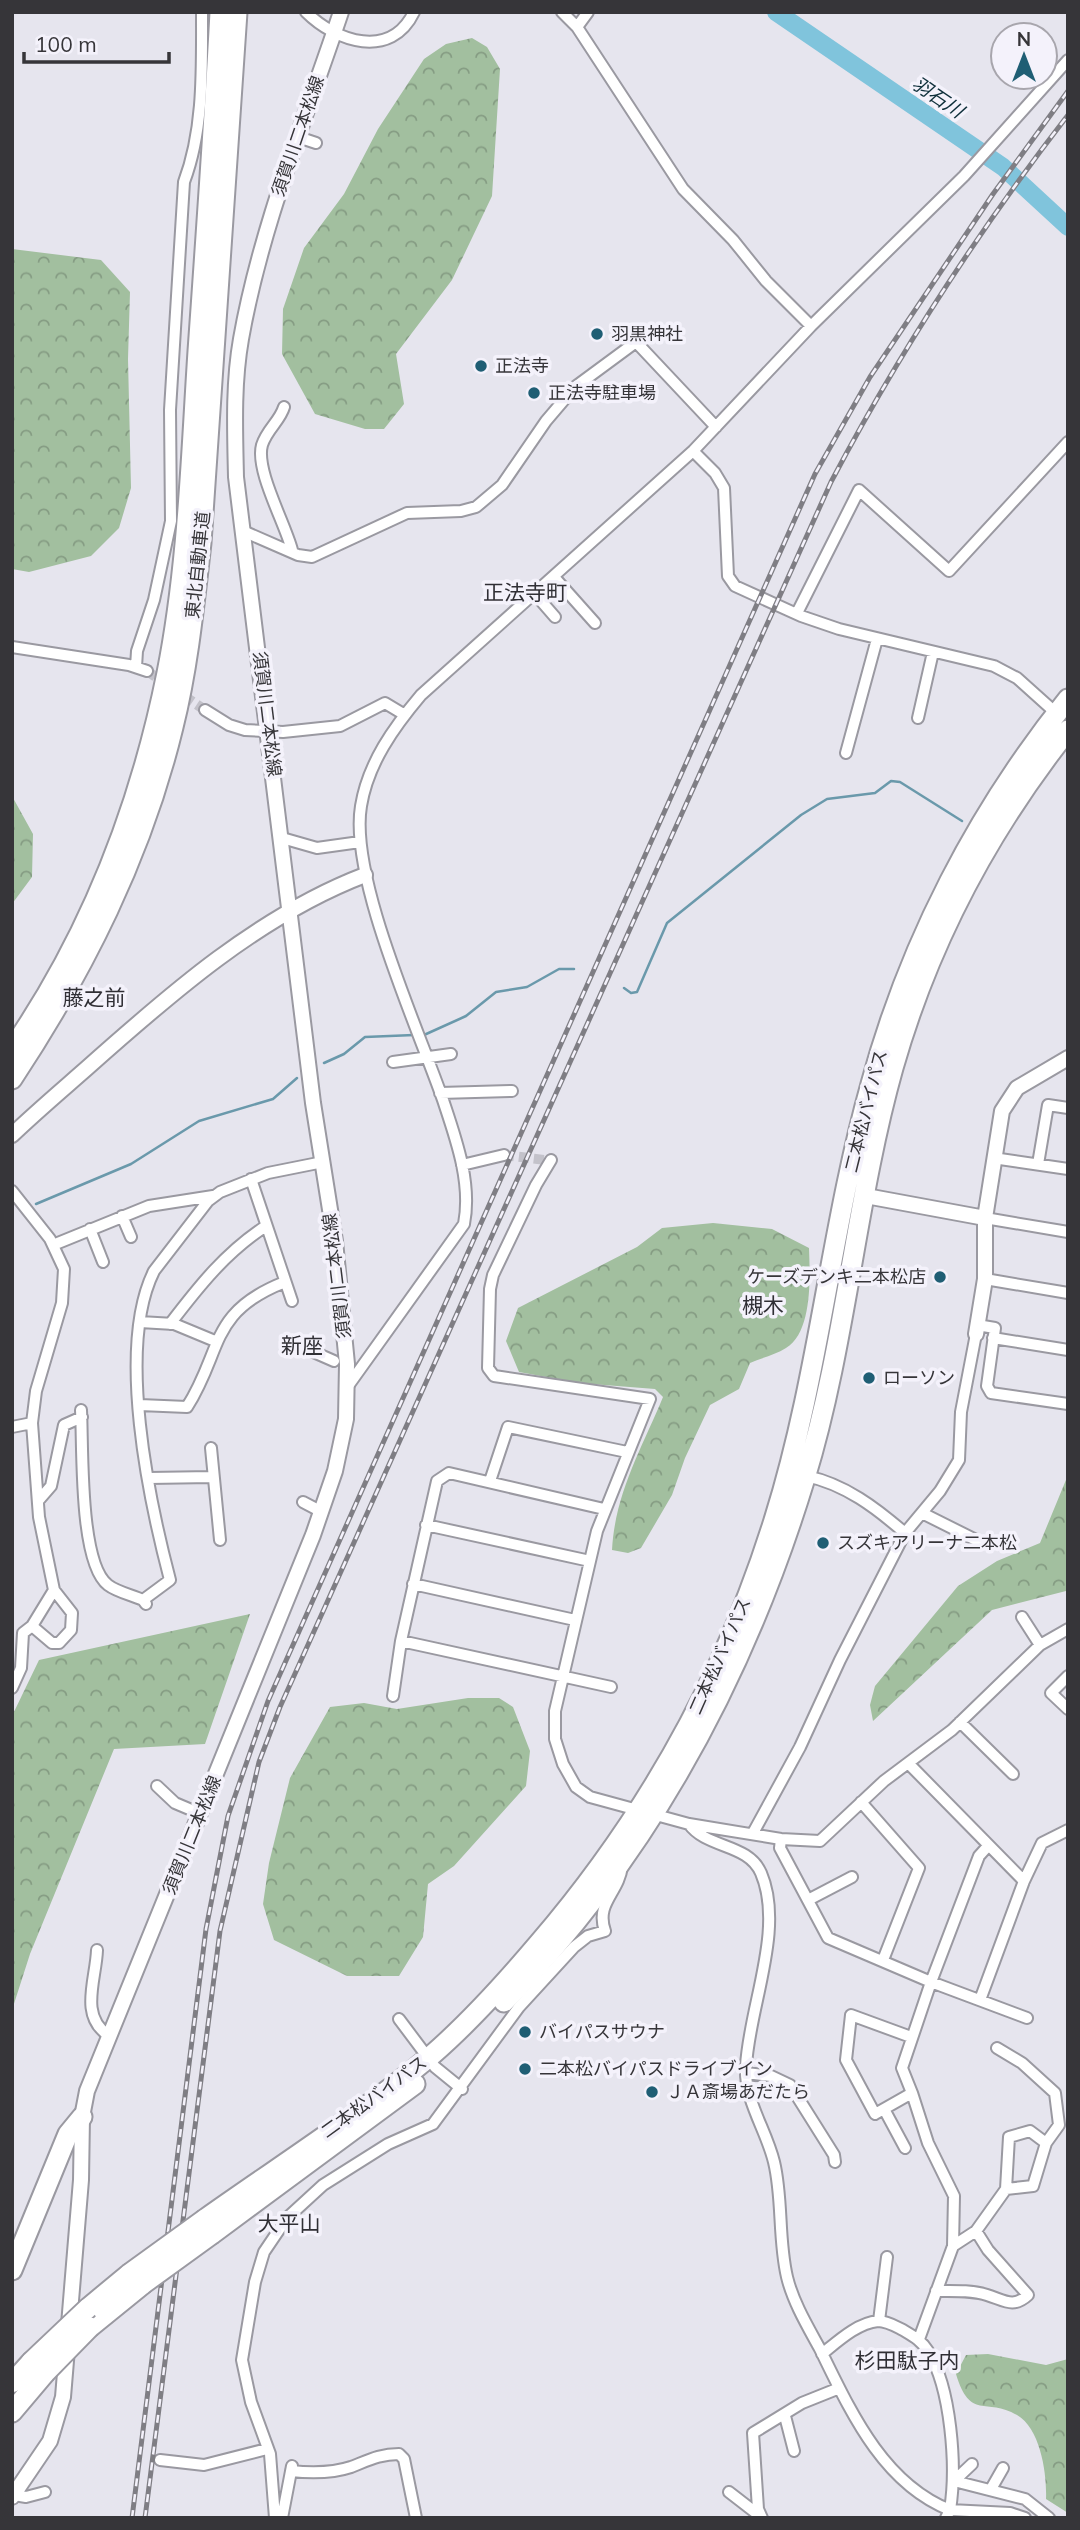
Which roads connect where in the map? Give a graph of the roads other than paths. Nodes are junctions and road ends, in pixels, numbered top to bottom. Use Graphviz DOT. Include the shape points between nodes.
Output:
graph roads {
  1 [pos="202,12"];
  2 [pos="220,12"];
  3 [pos="237,12"];
  4 [pos="306,12"];
  5 [pos="341,12"];
  6 [pos="414,12"];
  7 [pos="562,12"];
  8 [pos="588,12"];
  9 [pos="577,27"];
  10 [pos="334,34"];
  11 [pos="1068,60"];
  12 [pos="298,137"];
  13 [pos="316,143"];
  14 [pos="811,326"];
  15 [pos="284,407"];
  16 [pos="716,427"];
  17 [pos="1068,442"];
  18 [pos="693,451"];
  19 [pos="243,531"];
  20 [pos="292,550"];
  21 [pos="554,577"];
  22 [pos="535,594"];
  23 [pos="797,613"];
  24 [pos="555,617"];
  25 [pos="595,623"];
  26 [pos="877,639"];
  27 [pos="12,647"];
  28 [pos="933,652"];
  29 [pos="205,710"];
  30 [pos="405,715"];
  31 [pos="1065,717"];
  32 [pos="918,718"];
  33 [pos="270,732"];
  34 [pos="846,752"];
  35 [pos="282,838"];
  36 [pos="360,842"];
  37 [pos="365,875"];
  38 [pos="292,908"];
  39 [pos="12,1049"];
  40 [pos="451,1054"];
  41 [pos="427,1056"];
  42 [pos="1068,1058"];
  43 [pos="393,1062"];
  44 [pos="12,1079"];
  45 [pos="512,1091"];
  46 [pos="440,1093"];
  47 [pos="1068,1108"];
  48 [pos="12,1136"];
  49 [pos="504,1155"];
  50 [pos="993,1158"];
  51 [pos="551,1160"];
  52 [pos="323,1162"];
  53 [pos="1038,1164"];
  54 [pos="462,1165"];
  55 [pos="1068,1169"];
  56 [pos="251,1179"];
  57 [pos="12,1191"];
  58 [pos="215,1195"];
  59 [pos="866,1196"];
  60 [pos="122,1216"];
  61 [pos="985,1217"];
  62 [pos="266,1226"];
  63 [pos="90,1229"];
  64 [pos="1068,1232"];
  65 [pos="131,1237"];
  66 [pos="53,1245"];
  67 [pos="103,1262"];
  68 [pos="985,1279"];
  69 [pos="285,1282"];
  70 [pos="1068,1293"];
  71 [pos="292,1301"];
  72 [pos="140,1322"];
  73 [pos="170,1324"];
  74 [pos="976,1330"];
  75 [pos="993,1338"];
  76 [pos="286,1340"];
  77 [pos="215,1341"];
  78 [pos="1068,1350"];
  79 [pos="334,1361"];
  80 [pos="348,1386"];
  81 [pos="1068,1404"];
  82 [pos="140,1405"];
  83 [pos="32,1423"];
  84 [pos="12,1427"];
  85 [pos="211,1448"];
  86 [pos="626,1452"];
  87 [pos="806,1476"];
  88 [pos="212,1477"];
  89 [pos="149,1478"];
  90 [pos="490,1481"];
  91 [pos="38,1501"];
  92 [pos="303,1502"];
  93 [pos="604,1508"];
  94 [pos="322,1512"];
  95 [pos="922,1513"];
  96 [pos="426,1525"];
  97 [pos="905,1533"];
  98 [pos="220,1540"];
  99 [pos="978,1542"];
  100 [pos="590,1561"];
  101 [pos="413,1584"];
  102 [pos="54,1590"];
  103 [pos="1022,1617"];
  104 [pos="575,1619"];
  105 [pos="32,1626"];
  106 [pos="1068,1629"];
  107 [pos="401,1641"];
  108 [pos="1040,1645"];
  109 [pos="564,1675"];
  110 [pos="1068,1676"];
  111 [pos="611,1687"];
  112 [pos="12,1688"];
  113 [pos="393,1696"];
  114 [pos="1068,1709"];
  115 [pos="960,1722"];
  116 [pos="908,1763"];
  117 [pos="1013,1774"];
  118 [pos="156,1786"];
  119 [pos="861,1802"];
  120 [pos="201,1814"];
  121 [pos="647,1814"];
  122 [pos="690,1824"];
  123 [pos="1068,1830"];
  124 [pos="753,1833"];
  125 [pos="781,1839"];
  126 [pos="988,1846"];
  127 [pos="622,1860"];
  128 [pos="852,1877"];
  129 [pos="1024,1881"];
  130 [pos="808,1900"];
  131 [pos="97,1950"];
  132 [pos="883,1961"];
  133 [pos="931,1982"];
  134 [pos="979,2000"];
  135 [pos="1027,2018"];
  136 [pos="399,2019"];
  137 [pos="108,2035"];
  138 [pos="911,2037"];
  139 [pos="998,2049"];
  140 [pos="431,2063"];
  141 [pos="746,2073"];
  142 [pos="462,2089"];
  143 [pos="912,2093"];
  144 [pos="884,2109"];
  145 [pos="82,2117"];
  146 [pos="1046,2143"];
  147 [pos="905,2148"];
  148 [pos="835,2162"];
  149 [pos="1006,2189"];
  150 [pos="976,2231"];
  151 [pos="953,2246"];
  152 [pos="887,2257"];
  153 [pos="12,2270"];
  154 [pos="936,2291"];
  155 [pos="879,2321"];
  156 [pos="919,2339"];
  157 [pos="822,2354"];
  158 [pos="837,2389"];
  159 [pos="14,2398"];
  160 [pos="785,2416"];
  161 [pos="267,2449"];
  162 [pos="794,2451"];
  163 [pos="160,2460"];
  164 [pos="972,2464"];
  165 [pos="1003,2468"];
  166 [pos="954,2481"];
  167 [pos="991,2489"];
  168 [pos="45,2492"];
  169 [pos="729,2492"];
  170 [pos="13,2496"];
  171 [pos="948,2514"];
  172 [pos="761,2517"];
  173 [pos="275,2518"];
  174 [pos="282,2518"];
  175 [pos="416,2518"];
  176 [pos="1025,2518"];
  177 [pos="1049,2518"];
  1 -- 27 [label="street" via="200,107 184,182 170,410 171,521 154,600 136,651 141,669"];
  2 -- 39 [label="highway, 東北自動車道" via="189,487 167,672 135,800 111,862 67,960"];
  3 -- 44 [label="highway, 東北自動車道" via="201,543 194,614 173,728 151,804 106,917 81,968"];
  4 -- 10 [label="street"];
  5 -- 10 [label="main road, 須賀川二本松線"];
  6 -- 10 [label="street" via="402,30 377,42"];
  7 -- 9 [label="street"];
  8 -- 9 [label="street"];
  9 -- 14 [label="street" via="683,189"];
  10 -- 12 [label="main road, 須賀川二本松線"];
  11 -- 14 [label="street" via="996,143"];
  12 -- 13 [label="street"];
  12 -- 19 [label="main road, 須賀川二本松線" via="259,260 241,341 234,420"];
  14 -- 16 [label="street"];
  15 -- 20 [label="street" via="266,433 260,455"];
  16 -- 18 [label="street"];
  16 -- 20 [label="street" via="636,342 575,387 502,485 476,507 407,513 312,557"];
  17 -- 23 [label="street" via="949,571 859,490"];
  18 -- 21 [label="street"];
  18 -- 23 [label="street" via="724,488 730,581"];
  19 -- 20 [label="street"];
  19 -- 33 [label="main road, 須賀川二本松線"];
  21 -- 22 [label="street"];
  21 -- 25 [label="street"];
  22 -- 24 [label="street"];
  22 -- 30 [label="street"];
  23 -- 26 [label="street"];
  26 -- 28 [label="street"];
  26 -- 34 [label="street"];
  28 -- 31 [label="street" via="1003,669"];
  28 -- 32 [label="street"];
  29 -- 33 [label="street" via="229,725"];
  30 -- 33 [label="street" via="384,703 340,726"];
  30 -- 36 [label="street" via="371,771 361,805"];
  31 -- 59 [label="highway, 二本松バイパス" via="988,843 946,925 893,1070"];
  31 -- 121 [label="highway, 二本松バイパス" via="989,812 929,921 913,961 864,1109 798,1431 776,1514 756,1576"];
  33 -- 35 [label="main road, 須賀川二本松線"];
  35 -- 36 [label="street" via="317,848"];
  35 -- 38 [label="main road, 須賀川二本松線"];
  36 -- 37 [label="street"];
  37 -- 38 [label="main road"];
  37 -- 41 [label="street"];
  38 -- 48 [label="main road" via="123,1036"];
  38 -- 52 [label="main road, 須賀川二本松線"];
  40 -- 41 [label="street"];
  41 -- 43 [label="street"];
  41 -- 46 [label="street"];
  42 -- 50 [label="main road" via="1017,1088 1008,1100"];
  45 -- 46 [label="street"];
  46 -- 54 [label="street"];
  47 -- 53 [label="street" via="1048,1105"];
  49 -- 54 [label="street"];
  50 -- 53 [label="street"];
  50 -- 61 [label="main road"];
  51 -- 86 [label="street" via="493,1275 488,1368 494,1376 650,1398"];
  52 -- 56 [label="street" via="290,1166"];
  52 -- 80 [label="main road, 須賀川二本松線"];
  53 -- 55 [label="street"];
  54 -- 80 [label="street" via="468,1203 464,1224"];
  56 -- 58 [label="street"];
  56 -- 62 [label="street"];
  57 -- 66 [label="street"];
  58 -- 60 [label="street" via="149,1206"];
  58 -- 72 [label="street" via="154,1271"];
  59 -- 61 [label="main road"];
  59 -- 87 [label="highway, 二本松バイパス"];
  60 -- 63 [label="street"];
  60 -- 65 [label="street"];
  61 -- 64 [label="street"];
  61 -- 68 [label="main road"];
  62 -- 69 [label="street"];
  62 -- 73 [label="street" via="211,1271"];
  63 -- 66 [label="street"];
  63 -- 67 [label="street"];
  66 -- 83 [label="street" via="61,1259 65,1287 36,1391"];
  68 -- 70 [label="street"];
  68 -- 74 [label="main road"];
  69 -- 71 [label="street"];
  69 -- 77 [label="street" via="248,1300"];
  72 -- 73 [label="street"];
  72 -- 82 [label="street" via="136,1344"];
  73 -- 77 [label="street"];
  74 -- 75 [label="street" via="995,1328"];
  74 -- 95 [label="street" via="961,1412 959,1460"];
  75 -- 78 [label="street"];
  75 -- 81 [label="street" via="987,1386 991,1392"];
  76 -- 79 [label="street"];
  77 -- 82 [label="street" via="187,1406"];
  80 -- 94 [label="main road, 須賀川二本松線" via="338,1459"];
  82 -- 89 [label="street"];
  83 -- 84 [label="street"];
  83 -- 91 [label="street"];
  85 -- 88 [label="street"];
  86 -- 90 [label="street" via="508,1427"];
  86 -- 93 [label="street"];
  87 -- 97 [label="street" via="873,1506"];
  87 -- 121 [label="highway, 二本松バイパス" via="741,1650 680,1775"];
  88 -- 89 [label="street"];
  88 -- 98 [label="street"];
  89 -- 91 [label="street" via="170,1580 145,1602 109,1587 97,1569 86,1534 81,1413 64,1425 51,1486"];
  90 -- 93 [label="street"];
  90 -- 96 [label="street" via="449,1473 437,1481"];
  91 -- 102 [label="street"];
  92 -- 94 [label="street"];
  93 -- 100 [label="street"];
  94 -- 120 [label="main road, 須賀川二本松線"];
  95 -- 97 [label="street"];
  95 -- 99 [label="street"];
  96 -- 100 [label="street"];
  96 -- 101 [label="street"];
  97 -- 124 [label="street"];
  100 -- 104 [label="street"];
  101 -- 104 [label="street"];
  101 -- 107 [label="street"];
  102 -- 105 [label="street"];
  102 -- 105 [label="street" via="72,1613 71,1630 59,1643 52,1643"];
  103 -- 108 [label="street"];
  104 -- 109 [label="street"];
  105 -- 112 [label="street" via="23,1633 21,1668"];
  106 -- 108 [label="street"];
  107 -- 109 [label="street"];
  107 -- 113 [label="street"];
  108 -- 115 [label="street"];
  109 -- 111 [label="street"];
  109 -- 121 [label="street" via="553,1725 563,1764 576,1787 590,1797"];
  110 -- 114 [label="street" via="1051,1693"];
  115 -- 116 [label="street"];
  115 -- 117 [label="street"];
  116 -- 119 [label="street"];
  116 -- 126 [label="street"];
  118 -- 120 [label="street" via="175,1802"];
  119 -- 125 [label="street" via="824,1840"];
  119 -- 132 [label="street" via="919,1868"];
  120 -- 137 [label="main road, 須賀川二本松線"];
  121 -- 122 [label="street"];
  121 -- 127 [label="highway, 二本松バイパス"];
  121 -- 140 [label="highway, 二本松バイパス"];
  122 -- 124 [label="street"];
  122 -- 141 [label="street" via="701,1837 753,1861 766,1891 768,1929"];
  123 -- 129 [label="street" via="1042,1843"];
  124 -- 125 [label="street"];
  125 -- 130 [label="street" via="780,1848"];
  126 -- 129 [label="street"];
  126 -- 133 [label="street" via="979,1856"];
  127 -- 140 [label="highway, 二本松バイパス" via="557,1946"];
  127 -- 142 [label="street" via="620,1882 603,1906 605,1931 588,1936 555,1967 519,2007"];
  128 -- 130 [label="street"];
  129 -- 134 [label="street"];
  130 -- 132 [label="street" via="828,1938"];
  131 -- 137 [label="street" via="90,2011 98,2028"];
  132 -- 133 [label="street"];
  133 -- 134 [label="street"];
  133 -- 138 [label="street"];
  134 -- 135 [label="street"];
  136 -- 140 [label="street"];
  137 -- 145 [label="main road, 須賀川二本松線"];
  138 -- 143 [label="street" via="902,2068"];
  138 -- 144 [label="street" via="851,2015 846,2060 875,2114"];
  139 -- 146 [label="street" via="1022,2063 1055,2093 1059,2125"];
  140 -- 142 [label="street"];
  140 -- 159 [label="highway, 二本松バイパス, bridge" via="136,2279 38,2367"];
  141 -- 148 [label="street" via="790,2084"];
  141 -- 157 [label="street" via="752,2104 773,2159 788,2280"];
  142 -- 161 [label="street" via="433,2124 388,2144 323,2185 287,2218 264,2252 242,2360"];
  143 -- 144 [label="street"];
  143 -- 151 [label="street" via="928,2143 954,2196"];
  144 -- 147 [label="street"];
  145 -- 153 [label="highway" via="68,2134"];
  145 -- 170 [label="main road, 須賀川二本松線" via="63,2397 50,2441"];
  146 -- 149 [label="street" via="1033,2186"];
  146 -- 149 [label="street" via="1030,2131 1009,2137"];
  149 -- 150 [label="street"];
  150 -- 151 [label="street"];
  150 -- 154 [label="street" via="1028,2295 1020,2302 1003,2303 988,2295"];
  151 -- 154 [label="street"];
  152 -- 155 [label="street"];
  154 -- 156 [label="street"];
  155 -- 156 [label="street"];
  155 -- 157 [label="street" via="860,2327"];
  156 -- 166 [label="street" via="941,2381"];
  157 -- 158 [label="street"];
  158 -- 160 [label="street" via="802,2403"];
  158 -- 171 [label="street" via="864,2435 898,2474"];
  160 -- 162 [label="street"];
  160 -- 172 [label="street" via="753,2433"];
  161 -- 163 [label="street" via="204,2465"];
  161 -- 173 [label="street"];
  164 -- 166 [label="street"];
  165 -- 167 [label="street"];
  166 -- 167 [label="street"];
  166 -- 171 [label="street"];
  167 -- 177 [label="street" via="1025,2499"];
  168 -- 170 [label="street"];
  169 -- 172 [label="street"];
  171 -- 176 [label="street" via="1010,2512"];
  174 -- 175 [label="street" via="291,2468 309,2473 399,2454 404,2459"];
}
